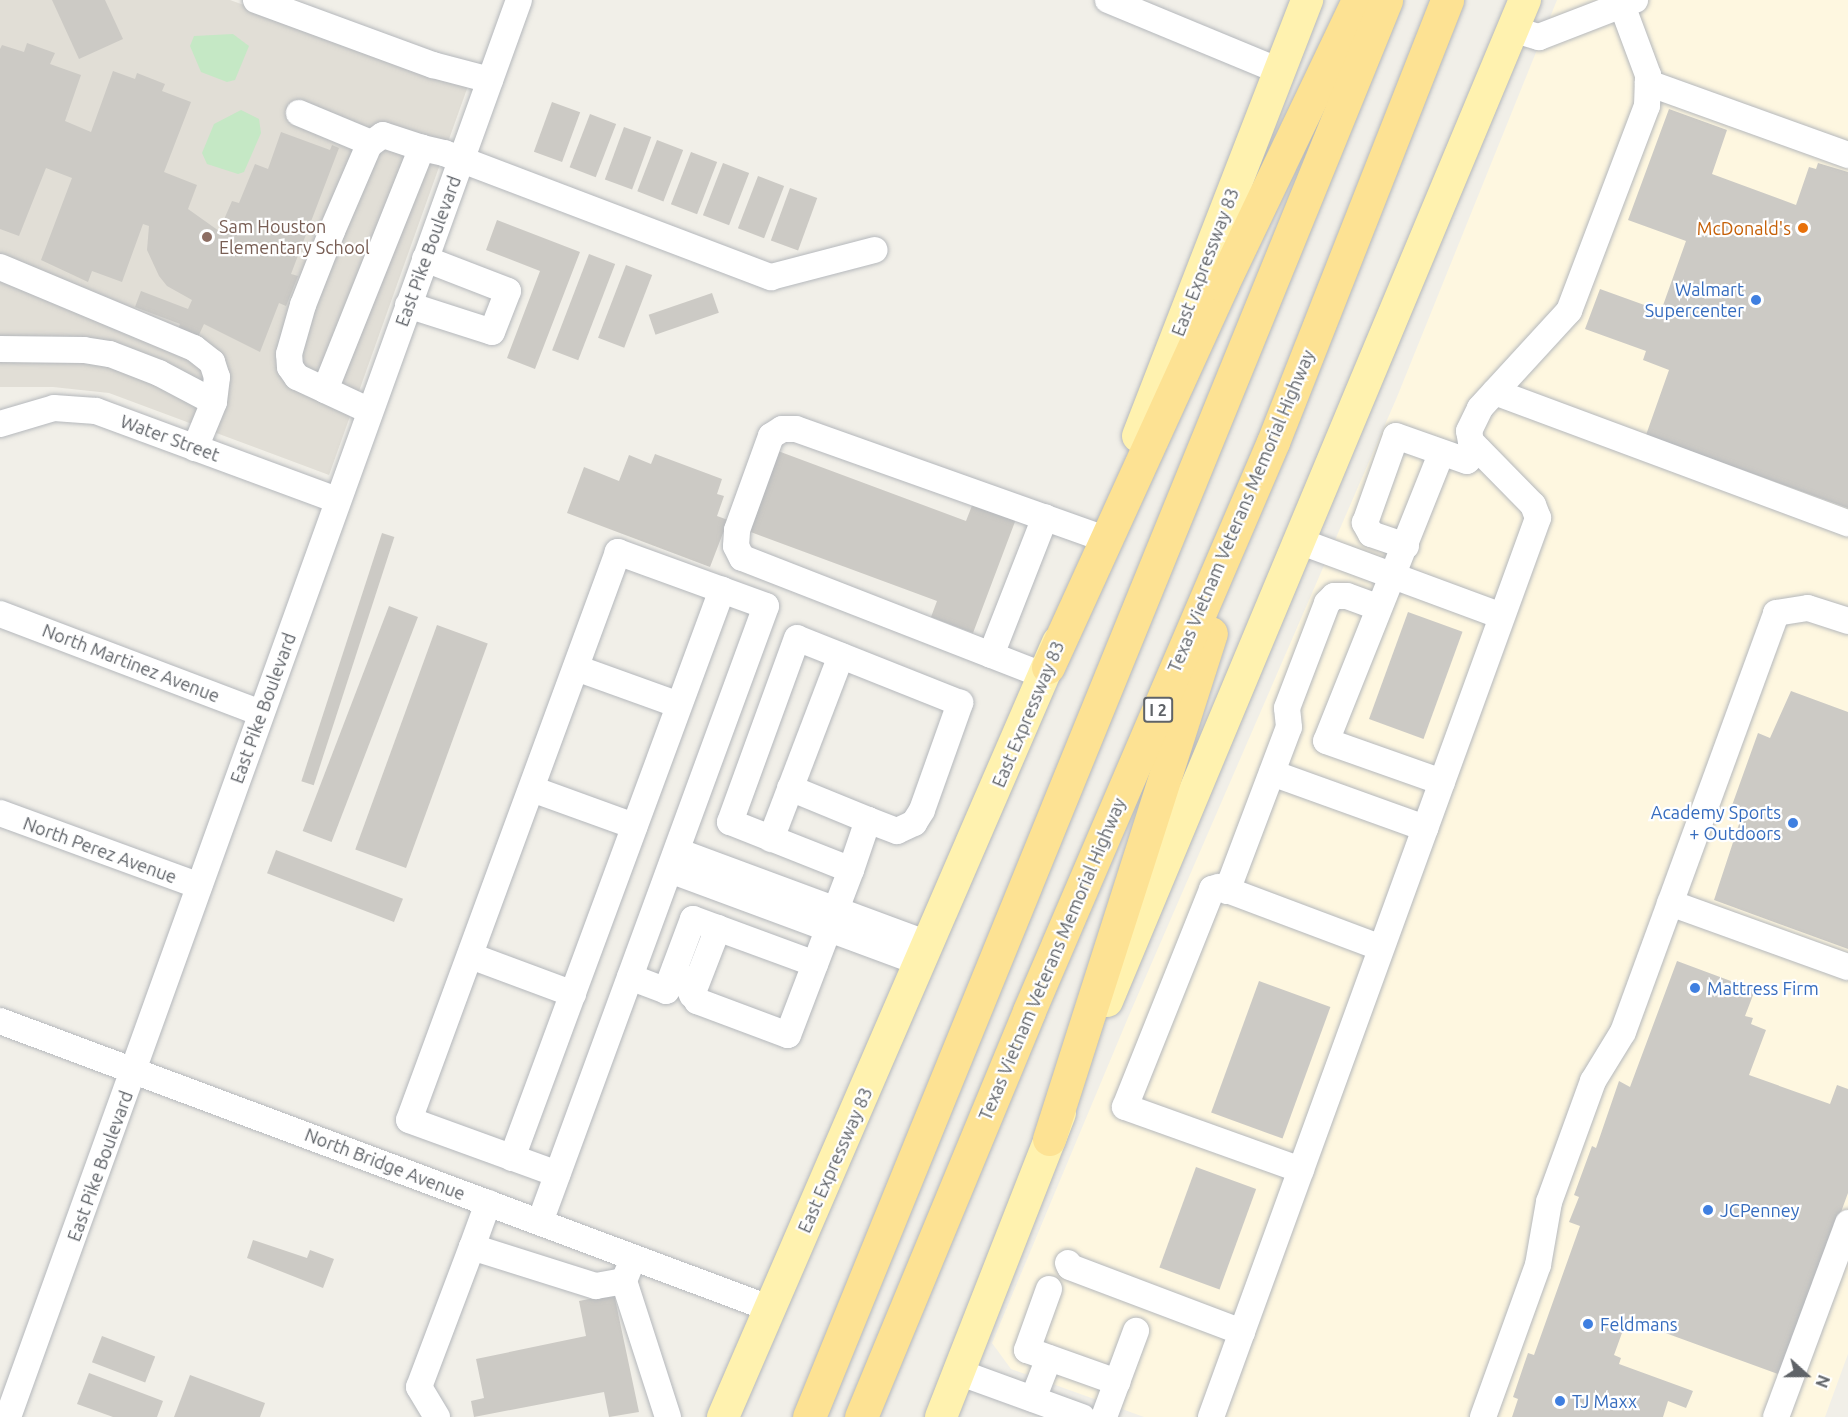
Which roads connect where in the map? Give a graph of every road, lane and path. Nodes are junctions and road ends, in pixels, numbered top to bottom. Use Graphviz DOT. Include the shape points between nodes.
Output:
graph roads {
  1 [pos="256,0"];
  2 [pos="519,0"];
  3 [pos="1108,0"];
  4 [pos="1307,0"];
  5 [pos="1358,0"];
  6 [pos="1386,0"];
  7 [pos="1447,0"];
  8 [pos="1525,0"];
  9 [pos="1629,3"];
  10 [pos="1512,29"];
  11 [pos="1279,71"];
  12 [pos="490,80"];
  13 [pos="1648,82"];
  14 [pos="299,113"];
  15 [pos="371,143"];
  16 [pos="422,148"];
  17 [pos="1848,155"];
  18 [pos="461,160"];
  19 [pos="875,250"];
  20 [pos="425,259"];
  21 [pos="0,267"];
  22 [pos="408,305"];
  23 [pos="0,349"];
  24 [pos="325,390"];
  25 [pos="1495,392"];
  26 [pos="214,402"];
  27 [pos="370,411"];
  28 [pos="0,424"];
  29 [pos="1273,441"];
  30 [pos="195,448"];
  31 [pos="1479,450"];
  32 [pos="1441,454"];
  33 [pos="338,500"];
  34 [pos="1045,517"];
  35 [pos="1848,523"];
  36 [pos="1099,537"];
  37 [pos="1299,541"];
  38 [pos="1406,546"];
  39 [pos="1390,575"];
  40 [pos="722,590"];
  41 [pos="1377,607"];
  42 [pos="0,614"];
  43 [pos="1502,616"];
  44 [pos="1848,621"];
  45 [pos="991,655"];
  46 [pos="841,656"];
  47 [pos="576,668"];
  48 [pos="1047,671"];
  49 [pos="679,705"];
  50 [pos="261,712"];
  51 [pos="724,721"];
  52 [pos="1289,727"];
  53 [pos="762,735"];
  54 [pos="1326,741"];
  55 [pos="1272,773"];
  56 [pos="1442,782"];
  57 [pos="790,788"];
  58 [pos="532,789"];
  59 [pos="0,813"];
  60 [pos="868,820"];
  61 [pos="634,826"];
  62 [pos="1425,828"];
  63 [pos="771,838"];
  64 [pos="674,860"];
  65 [pos="851,870"];
  66 [pos="199,886"];
  67 [pos="1227,891"];
  68 [pos="1670,903"];
  69 [pos="832,919"];
  70 [pos="718,928"];
  71 [pos="1381,948"];
  72 [pos="925,953"];
  73 [pos="471,956"];
  74 [pos="815,964"];
  75 [pos="1848,967"];
  76 [pos="675,968"];
  77 [pos="630,977"];
  78 [pos="573,994"];
  79 [pos="692,995"];
  80 [pos="0,1021"];
  81 [pos="135,1070"];
  82 [pos="1049,1139"];
  83 [pos="512,1158"];
  84 [pos="1301,1170"];
  85 [pos="557,1174"];
  86 [pos="488,1203"];
  87 [pos="540,1222"];
  88 [pos="1848,1223"];
  89 [pos="472,1247"];
  90 [pos="1068,1263"];
  91 [pos="629,1269"];
  92 [pos="1049,1289"];
  93 [pos="769,1308"];
  94 [pos="1136,1331"];
  95 [pos="1242,1332"];
  96 [pos="1049,1358"];
  97 [pos="961,1373"];
  98 [pos="1117,1382"];
  99 [pos="1033,1400"];
  100 [pos="8,1417"];
  101 [pos="437,1417"];
  102 [pos="668,1417"];
  103 [pos="723,1417"];
  104 [pos="809,1417"];
  105 [pos="861,1417"];
  106 [pos="941,1417"];
  107 [pos="1082,1417"];
  108 [pos="1104,1417"];
  109 [pos="1211,1417"];
  110 [pos="1483,1417"];
  111 [pos="1776,1417"];
  1 -- 12 [label="street" via="433,65"];
  2 -- 12 [label="street, East Pike Boulevard"];
  3 -- 11 [label="street"];
  4 -- 11 [label="main road, East Expressway 83"];
  5 -- 48 [label="highway" via="1222,285"];
  6 -- 104 [label="highway"];
  7 -- 29 [label="highway, Texas Vietnam Veterans Memorial Highway / I 2"];
  8 -- 10 [label="main road"];
  9 -- 10 [label="street" via="1539,37"];
  9 -- 13 [label="street"];
  10 -- 37 [label="main road"];
  11 -- 36 [label="main road, East Expressway 83"];
  12 -- 18 [label="street, East Pike Boulevard"];
  13 -- 17 [label="street"];
  13 -- 25 [label="street" via="1647,106 1577,296 1551,335"];
  14 -- 15 [label="street"];
  15 -- 16 [label="street" via="383,135"];
  15 -- 24 [label="street" via="307,294 289,354 290,367 297,377"];
  16 -- 18 [label="street"];
  16 -- 24 [label="street"];
  18 -- 19 [label="street" via="771,277"];
  18 -- 20 [label="street, East Pike Boulevard"];
  20 -- 22 [label="street, East Pike Boulevard"];
  20 -- 22 [label="street" via="508,291 492,332"];
  21 -- 26 [label="street" via="194,348 212,362 217,377"];
  22 -- 27 [label="street, East Pike Boulevard"];
  23 -- 26 [label="street" via="110,354 159,373"];
  24 -- 27 [label="street"];
  25 -- 31 [label="street" via="1472,421 1471,442"];
  25 -- 35 [label="street"];
  26 -- 30 [label="street"];
  27 -- 33 [label="street, East Pike Boulevard"];
  28 -- 30 [label="street, Water Street" via="33,411 77,407"];
  29 -- 82 [label="highway"];
  29 -- 105 [label="highway, Texas Vietnam Veterans Memorial Highway / I 2" via="1029,1011"];
  30 -- 33 [label="street, Water Street"];
  31 -- 32 [label="street" via="1467,461"];
  31 -- 43 [label="street" via="1533,505 1538,518"];
  32 -- 38 [label="street"];
  32 -- 38 [label="street" via="1396,436 1370,505 1366,530"];
  33 -- 50 [label="street, East Pike Boulevard"];
  34 -- 36 [label="street"];
  34 -- 45 [label="street"];
  34 -- 45 [label="street" via="796,429 782,429 771,436 737,530 736,546 742,558"];
  36 -- 48 [label="main road, East Expressway 83"];
  37 -- 39 [label="street"];
  37 -- 82 [label="main road"];
  38 -- 39 [label="street"];
  39 -- 41 [label="street"];
  39 -- 43 [label="street"];
  40 -- 47 [label="street" via="618,552"];
  40 -- 49 [label="street"];
  40 -- 51 [label="street" via="766,606"];
  41 -- 52 [label="street" via="1347,596 1334,596 1327,603 1287,708"];
  41 -- 54 [label="street"];
  42 -- 50 [label="street, North Martinez Avenue"];
  43 -- 56 [label="street"];
  44 -- 68 [label="street" via="1808,608 1776,613"];
  45 -- 48 [label="street"];
  46 -- 53 [label="street" via="797,638"];
  46 -- 57 [label="street"];
  46 -- 60 [label="street" via="960,703 914,823 897,831"];
  47 -- 49 [label="street"];
  47 -- 58 [label="street"];
  48 -- 72 [label="main road, East Expressway 83"];
  49 -- 61 [label="street"];
  50 -- 66 [label="street, East Pike Boulevard"];
  51 -- 53 [label="street"];
  51 -- 64 [label="street"];
  52 -- 54 [label="street"];
  52 -- 55 [label="street"];
  53 -- 63 [label="street" via="730,822"];
  54 -- 56 [label="street"];
  55 -- 62 [label="street"];
  55 -- 67 [label="street"];
  56 -- 62 [label="street"];
  57 -- 60 [label="street"];
  57 -- 63 [label="street"];
  58 -- 61 [label="street"];
  58 -- 73 [label="street"];
  59 -- 66 [label="street, North Perez Avenue"];
  60 -- 65 [label="street"];
  61 -- 78 [label="street"];
  62 -- 71 [label="street"];
  63 -- 65 [label="street"];
  64 -- 69 [label="street"];
  64 -- 77 [label="street"];
  65 -- 69 [label="street"];
  66 -- 81 [label="street, East Pike Boulevard"];
  67 -- 71 [label="street"];
  67 -- 84 [label="street" via="1212,889 1125,1107"];
  68 -- 75 [label="street"];
  68 -- 110 [label="street" via="1623,1032 1593,1081 1548,1202 1538,1265"];
  69 -- 72 [label="street"];
  69 -- 74 [label="street"];
  70 -- 74 [label="street"];
  70 -- 76 [label="street" via="693,919"];
  70 -- 79 [label="street"];
  71 -- 84 [label="street"];
  72 -- 93 [label="main road, East Expressway 83"];
  73 -- 78 [label="street"];
  73 -- 83 [label="street" via="409,1120"];
  74 -- 79 [label="street" via="788,1035 697,1001"];
  76 -- 77 [label="street" via="666,991"];
  76 -- 79 [label="street"];
  77 -- 85 [label="street"];
  78 -- 83 [label="street"];
  80 -- 81 [label="street, North Bridge Avenue"];
  81 -- 86 [label="street, North Bridge Avenue"];
  81 -- 100 [label="street, East Pike Boulevard"];
  82 -- 97 [label="main road"];
  83 -- 85 [label="street"];
  84 -- 95 [label="street"];
  85 -- 87 [label="street"];
  86 -- 87 [label="street, North Bridge Avenue"];
  86 -- 89 [label="street"];
  87 -- 91 [label="street, North Bridge Avenue"];
  88 -- 111 [label="street"];
  89 -- 91 [label="street" via="596,1286"];
  89 -- 101 [label="street" via="419,1387"];
  90 -- 95 [label="street"];
  91 -- 93 [label="street, North Bridge Avenue"];
  91 -- 102 [label="street"];
  92 -- 96 [label="street" via="1027,1350"];
  93 -- 103 [label="main road, East Expressway 83"];
  94 -- 98 [label="street"];
  95 -- 109 [label="street"];
  96 -- 98 [label="street"];
  96 -- 99 [label="street"];
  97 -- 99 [label="street"];
  97 -- 106 [label="main road"];
  98 -- 108 [label="street"];
  99 -- 107 [label="street"];
}
